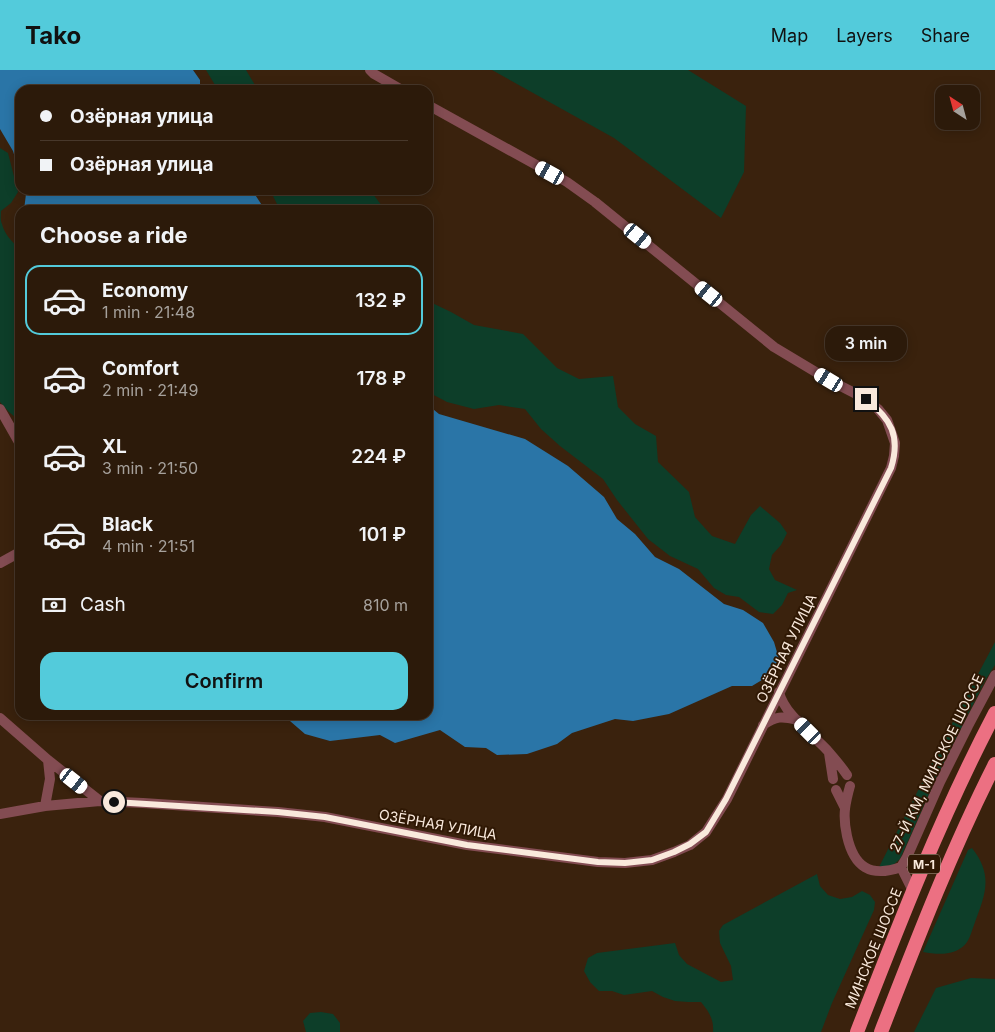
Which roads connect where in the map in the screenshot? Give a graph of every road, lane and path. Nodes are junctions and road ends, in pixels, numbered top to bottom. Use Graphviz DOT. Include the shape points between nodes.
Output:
graph roads {
  1 [pos="370,70"];
  2 [pos="393,85"];
  3 [pos="433,108"];
  4 [pos="0,410"];
  5 [pos="15,436"];
  6 [pos="15,555"];
  7 [pos="0,563"];
  8 [pos="995,675"];
  9 [pos="779,692"];
  10 [pos="995,713"];
  11 [pos="0,718"];
  12 [pos="797,720"];
  13 [pos="763,726"];
  14 [pos="829,752"];
  15 [pos="48,760"];
  16 [pos="995,764"];
  17 [pos="847,775"];
  18 [pos="833,779"];
  19 [pos="850,786"];
  20 [pos="836,790"];
  21 [pos="100,801"];
  22 [pos="45,806"];
  23 [pos="845,808"];
  24 [pos="0,814"];
  25 [pos="901,867"];
  26 [pos="913,890"];
  27 [pos="857,1032"];
  28 [pos="881,1032"];
  1 -- 2 [label="street"];
  3 -- 9 [label="street, ОЗЁРНАЯ УЛИЦА" via="567,182 774,347 866,399 887,420 895,443 891,468"];
  4 -- 5 [label="street"];
  6 -- 7 [label="street"];
  8 -- 25 [label="street, 27-Й КМ, МИНСКОЕ ШОССЕ"];
  9 -- 12 [label="street"];
  9 -- 13 [label="street, ОЗЁРНАЯ УЛИЦА"];
  10 -- 26 [label="highway, МИНСКОЕ ШОССЕ / М-1"];
  11 -- 15 [label="street"];
  12 -- 13 [label="street" via="778,717"];
  12 -- 14 [label="street"];
  13 -- 21 [label="street, ОЗЁРНАЯ УЛИЦА" via="706,832 690,844 652,860 598,862 467,845 325,817"];
  14 -- 17 [label="street"];
  14 -- 18 [label="street"];
  15 -- 21 [label="street"];
  15 -- 22 [label="street" via="50,779"];
  16 -- 28 [label="highway, М-1" via="938,889"];
  19 -- 23 [label="street"];
  20 -- 23 [label="street"];
  21 -- 22 [label="street, ОЗЁРНАЯ УЛИЦА"];
  22 -- 24 [label="street, ОЗЁРНАЯ УЛИЦА"];
  23 -- 25 [label="street" via="845,825 855,859 875,871"];
  25 -- 26 [label="street, 27-Й КМ, МИНСКОЕ ШОССЕ"];
  26 -- 27 [label="highway, МИНСКОЕ ШОССЕ / М-1"];
}
